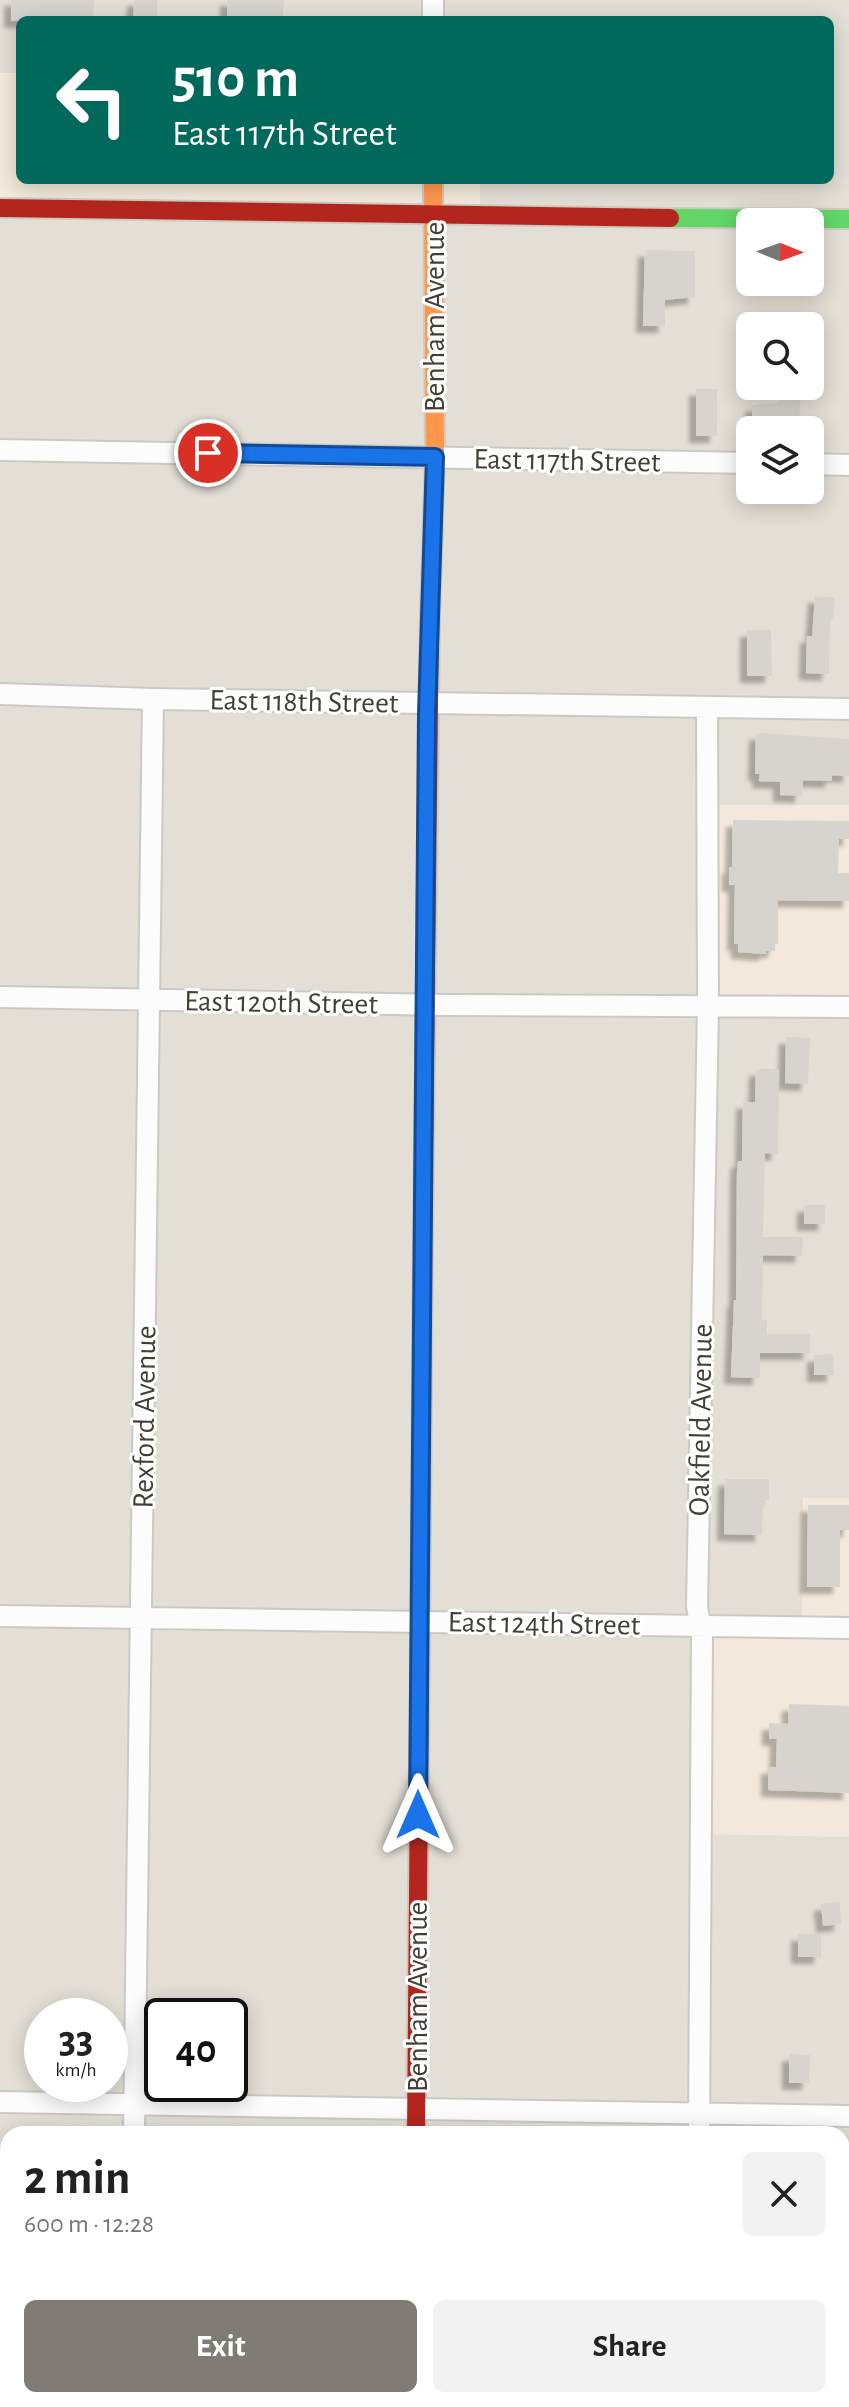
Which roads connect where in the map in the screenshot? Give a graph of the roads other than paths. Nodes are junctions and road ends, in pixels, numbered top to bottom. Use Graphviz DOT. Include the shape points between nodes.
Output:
graph roads {
  1 [pos="433,184"];
  2 [pos="0,208"];
  3 [pos="433,216"];
  4 [pos="849,219"];
  5 [pos="0,450"];
  6 [pos="435,457"];
  7 [pos="736,463"];
  8 [pos="824,464"];
  9 [pos="849,465"];
  10 [pos="0,694"];
  11 [pos="153,699"];
  12 [pos="428,702"];
  13 [pos="707,707"];
  14 [pos="849,709"];
  15 [pos="0,997"];
  16 [pos="147,999"];
  17 [pos="425,1004"];
  18 [pos="708,1006"];
  19 [pos="849,1007"];
  20 [pos="0,1616"];
  21 [pos="142,1616"];
  22 [pos="420,1621"];
  23 [pos="700,1626"];
  24 [pos="849,1628"];
  25 [pos="0,2102"];
  26 [pos="135,2104"];
  27 [pos="416,2109"];
  28 [pos="849,2116"];
  29 [pos="699,2124"];
  30 [pos="134,2126"];
  31 [pos="416,2126"];
  1 -- 3 [label="street, Benham Avenue"];
  2 -- 3 [label="street"];
  3 -- 4 [label="street"];
  3 -- 6 [label="street, Benham Avenue"];
  5 -- 6 [label="street, East 117th Street"];
  6 -- 7 [label="street, East 117th Street"];
  6 -- 12 [label="street, Benham Avenue"];
  8 -- 9 [label="street"];
  10 -- 11 [label="street, East 118th Street"];
  11 -- 12 [label="street, East 118th Street"];
  11 -- 16 [label="street, Rexford Avenue"];
  12 -- 13 [label="street, East 118th Street"];
  12 -- 17 [label="street, Benham Avenue"];
  13 -- 14 [label="street, East 118th Street"];
  13 -- 18 [label="street, Oakfield Avenue"];
  15 -- 16 [label="street, East 120th Street"];
  16 -- 17 [label="street, East 120th Street"];
  16 -- 21 [label="street, Rexford Avenue"];
  17 -- 18 [label="street, East 120th Street"];
  17 -- 22 [label="street, Benham Avenue"];
  18 -- 19 [label="street, East 120th Street"];
  18 -- 23 [label="street, Oakfield Avenue"];
  20 -- 21 [label="street, East 124th Street"];
  21 -- 22 [label="street, East 124th Street"];
  21 -- 26 [label="street, Rexford Avenue"];
  22 -- 23 [label="street, East 124th Street"];
  22 -- 27 [label="street, Benham Avenue"];
  23 -- 24 [label="street, East 124th Street"];
  23 -- 29 [label="street, Oakfield Avenue"];
  25 -- 26 [label="street"];
  26 -- 27 [label="street"];
  26 -- 30 [label="street, Rexford Avenue"];
  27 -- 29 [label="street"];
  27 -- 31 [label="street, Benham Avenue"];
  28 -- 29 [label="street"];
}
